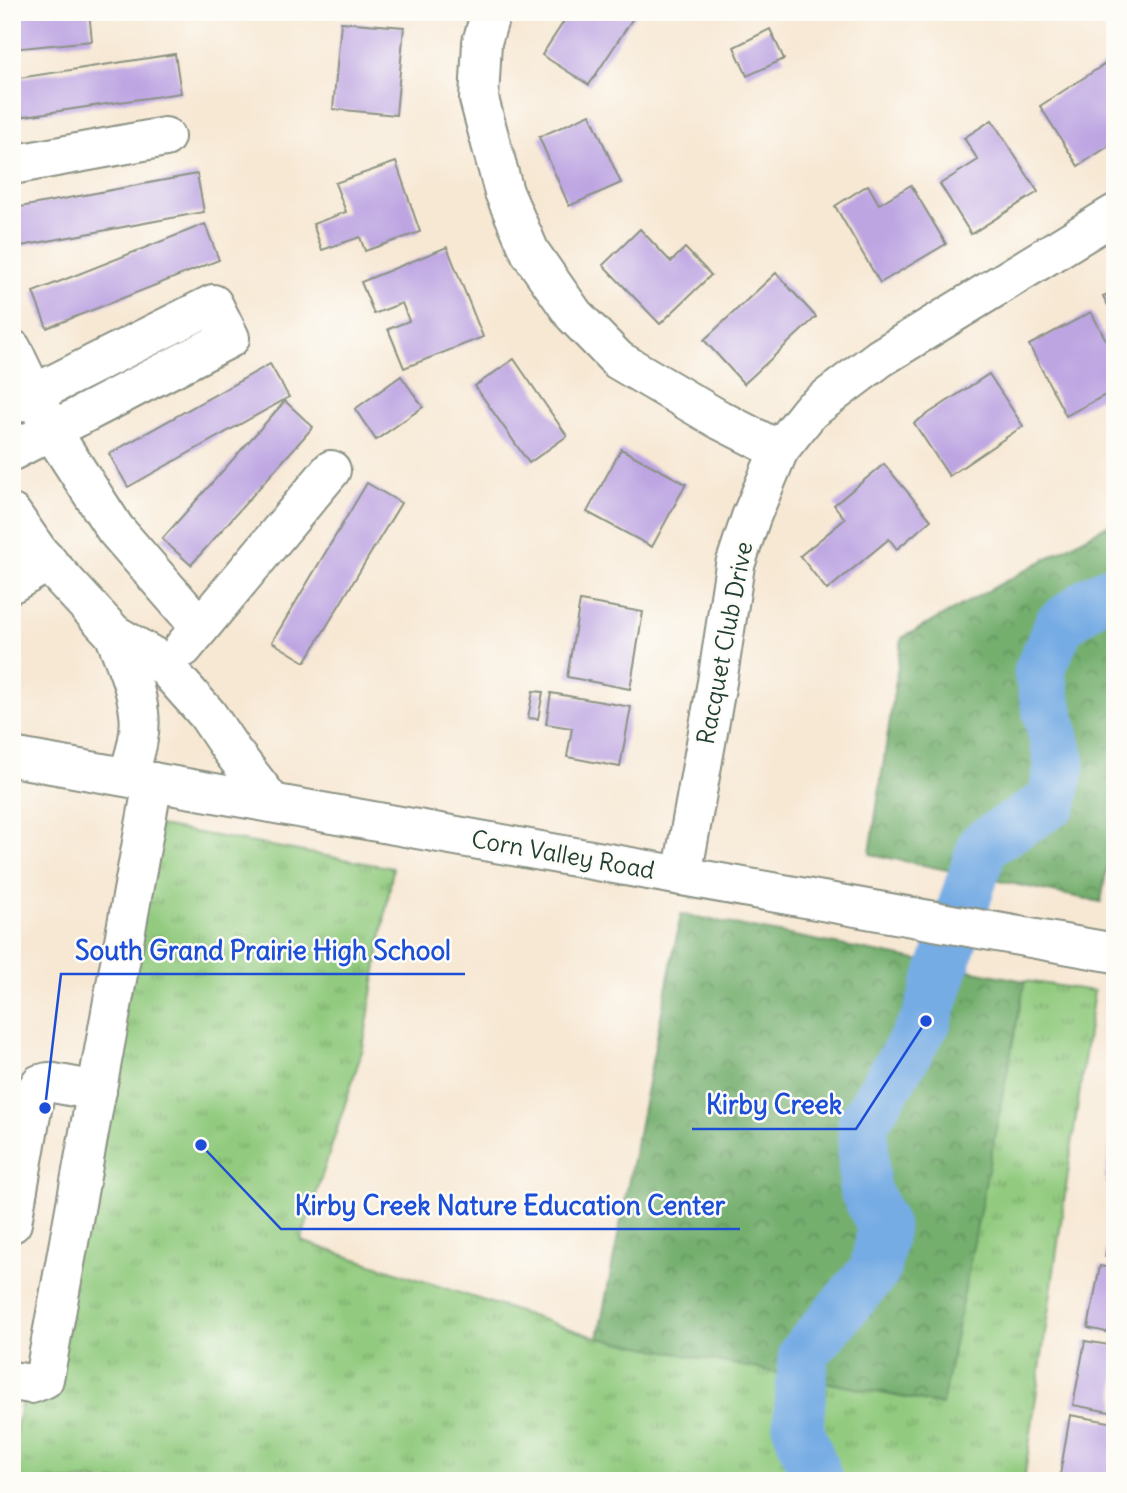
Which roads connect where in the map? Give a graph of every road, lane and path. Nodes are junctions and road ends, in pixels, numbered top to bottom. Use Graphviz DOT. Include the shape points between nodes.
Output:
graph roads {
  1 [pos="491,12"];
  2 [pos="165,137"];
  3 [pos="12,165"];
  4 [pos="1115,214"];
  5 [pos="12,349"];
  6 [pos="23,400"];
  7 [pos="51,430"];
  8 [pos="779,450"];
  9 [pos="12,451"];
  10 [pos="331,470"];
  11 [pos="12,514"];
  12 [pos="47,562"];
  13 [pos="12,583"];
  14 [pos="200,627"];
  15 [pos="114,634"];
  16 [pos="166,668"];
  17 [pos="12,757"];
  18 [pos="141,780"];
  19 [pos="272,803"];
  20 [pos="682,876"];
  21 [pos="1115,953"];
  22 [pos="97,1091"];
  23 [pos="12,1223"];
  24 [pos="12,1381"];
  1 -- 8 [label="street" via="482,41 479,99 504,192 530,252 574,315 618,360"];
  2 -- 3 [label="street"];
  4 -- 8 [label="street, Racquet Club Drive" via="880,358 810,411"];
  5 -- 6 [label="street"];
  6 -- 7 [label="street"];
  6 -- 7 [label="street" via="213,304 230,338"];
  7 -- 9 [label="street"];
  7 -- 14 [label="street" via="114,529"];
  8 -- 20 [label="street, Racquet Club Drive" via="735,565"];
  10 -- 14 [label="street"];
  11 -- 12 [label="street"];
  12 -- 13 [label="street"];
  12 -- 15 [label="street"];
  14 -- 16 [label="street"];
  15 -- 16 [label="street"];
  15 -- 18 [label="street" via="140,714"];
  16 -- 19 [label="street" via="207,714"];
  17 -- 18 [label="street, Corn Valley Road"];
  18 -- 19 [label="street, Corn Valley Road"];
  18 -- 22 [label="street"];
  19 -- 20 [label="street, Corn Valley Road"];
  20 -- 21 [label="street, Corn Valley Road"];
  22 -- 23 [label="street" via="40,1084"];
  22 -- 24 [label="street" via="44,1379 31,1384"];
}
